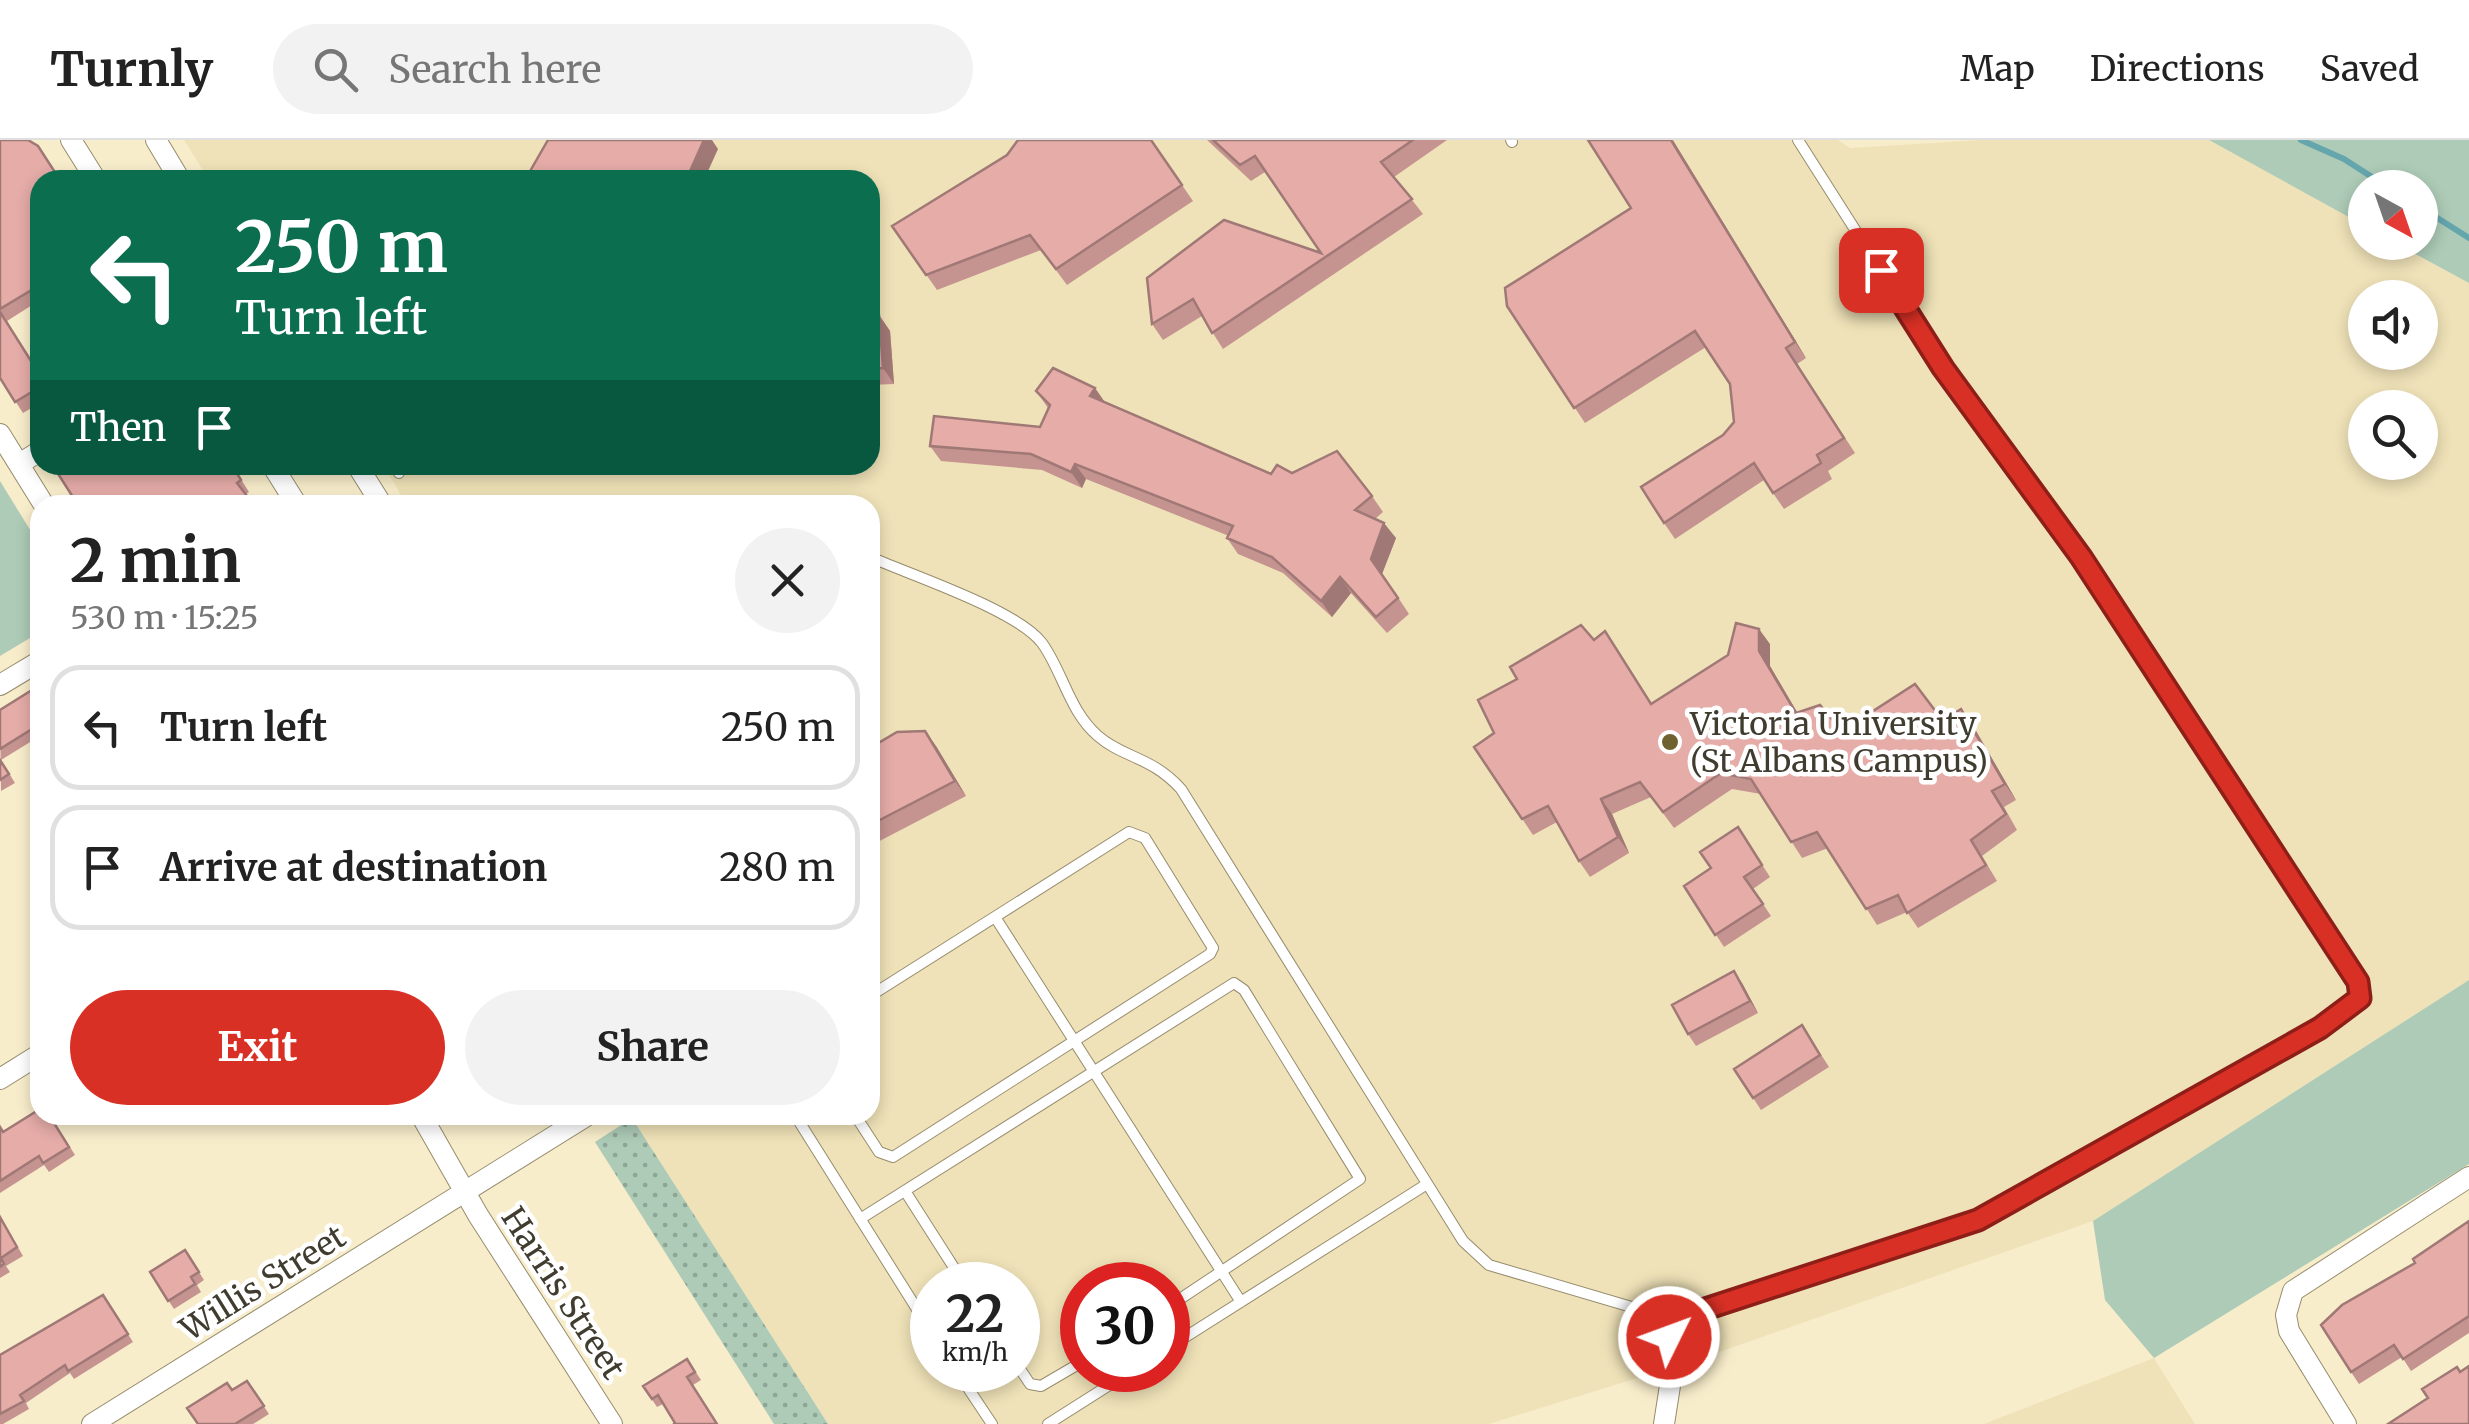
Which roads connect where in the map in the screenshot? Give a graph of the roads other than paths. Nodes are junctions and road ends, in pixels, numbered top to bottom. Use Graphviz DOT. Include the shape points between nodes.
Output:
graph roads {
  1 [pos="71,140"];
  2 [pos="156,140"];
  3 [pos="1798,140"];
  4 [pos="90,170"];
  5 [pos="174,170"];
  6 [pos="0,434"];
  7 [pos="30,457"];
  8 [pos="19,464"];
  9 [pos="38,495"];
  10 [pos="880,560"];
  11 [pos="30,667"];
  12 [pos="0,686"];
  13 [pos="995,918"];
  14 [pos="880,990"];
  15 [pos="1074,1041"];
  16 [pos="30,1060"];
  17 [pos="1093,1070"];
  18 [pos="0,1079"];
  19 [pos="427,1125"];
  20 [pos="572,1125"];
  21 [pos="800,1125"];
  22 [pos="861,1125"];
  23 [pos="2469,1178"];
  24 [pos="1428,1184"];
  25 [pos="905,1191"];
  26 [pos="466,1192"];
  27 [pos="860,1219"];
  28 [pos="951,1262"];
  29 [pos="1222,1272"];
  30 [pos="1190,1293"];
  31 [pos="910,1298"];
  32 [pos="1241,1302"];
  33 [pos="1673,1322"];
  34 [pos="1190,1334"];
  35 [pos="971,1392"];
  36 [pos="1098,1392"];
  37 [pos="92,1424"];
  38 [pos="612,1424"];
  39 [pos="992,1424"];
  40 [pos="1048,1424"];
  41 [pos="1664,1424"];
  42 [pos="2346,1424"];
  1 -- 4 [label="street"];
  2 -- 5 [label="street"];
  3 -- 33 [label="lane" via="1943,368 2092,573 2358,982 2360,998 2320,1028 1978,1220"];
  6 -- 8 [label="street"];
  7 -- 8 [label="street"];
  8 -- 9 [label="street"];
  10 -- 24 [label="lane" via="1021,623 1042,643 1100,738 1163,769 1182,789"];
  11 -- 12 [label="street"];
  13 -- 14 [label="lane"];
  13 -- 15 [label="lane"];
  13 -- 15 [label="lane" via="1129,832 1145,838 1213,948"];
  15 -- 17 [label="lane"];
  15 -- 22 [label="lane" via="893,1157 879,1152"];
  16 -- 18 [label="street"];
  17 -- 25 [label="lane"];
  17 -- 29 [label="lane"];
  17 -- 29 [label="lane" via="1228,984 1244,990 1360,1179"];
  19 -- 26 [label="street, Harris Street"];
  20 -- 26 [label="street, Willis Street"];
  21 -- 27 [label="lane"];
  23 -- 42 [label="street" via="2302,1282 2288,1302 2289,1332"];
  24 -- 32 [label="lane"];
  24 -- 33 [label="lane" via="1463,1241 1489,1264"];
  25 -- 27 [label="lane"];
  25 -- 28 [label="lane"];
  26 -- 37 [label="street, Willis Street"];
  26 -- 38 [label="street, Harris Street"];
  27 -- 31 [label="lane"];
  29 -- 30 [label="lane"];
  29 -- 32 [label="lane"];
  32 -- 34 [label="lane"];
  33 -- 41 [label="street"];
  35 -- 39 [label="lane"];
  36 -- 40 [label="lane"];
}
